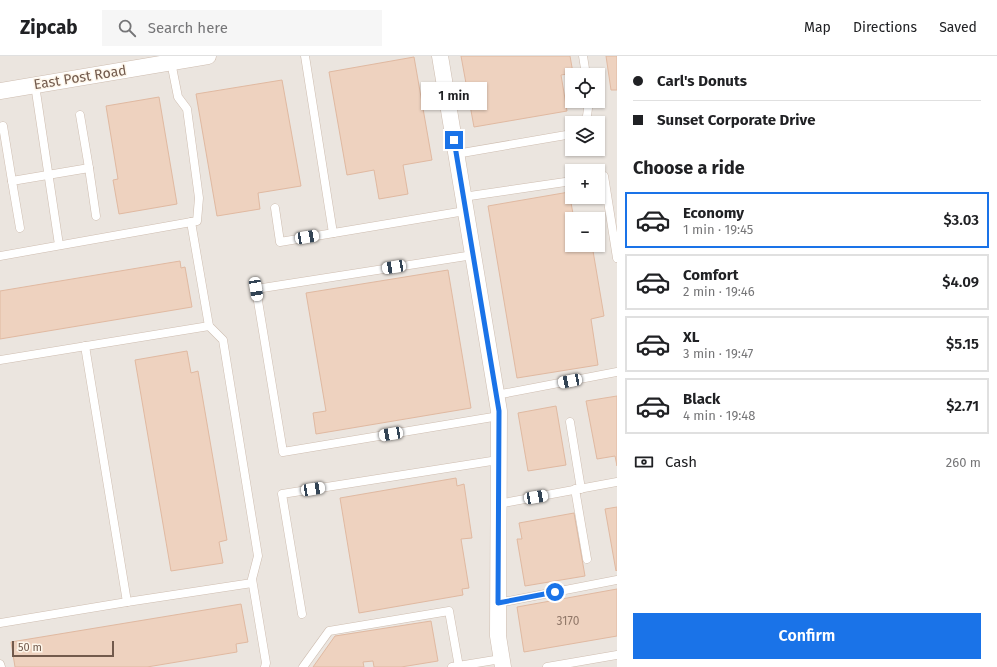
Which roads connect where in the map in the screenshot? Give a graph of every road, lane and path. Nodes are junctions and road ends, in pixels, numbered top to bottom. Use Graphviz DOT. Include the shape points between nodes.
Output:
graph roads {
  1 [pos="208,56"];
  2 [pos="305,56"];
  3 [pos="440,56"];
  4 [pos="583,56"];
  5 [pos="171,62"];
  6 [pos="585,68"];
  7 [pos="35,85"];
  8 [pos="0,91"];
  9 [pos="80,115"];
  10 [pos="4,126"];
  11 [pos="565,135"];
  12 [pos="456,154"];
  13 [pos="89,168"];
  14 [pos="49,175"];
  15 [pos="12,181"];
  16 [pos="565,182"];
  17 [pos="605,182"];
  18 [pos="464,204"];
  19 [pos="275,208"];
  20 [pos="96,216"];
  21 [pos="191,222"];
  22 [pos="20,228"];
  23 [pos="333,233"];
  24 [pos="59,245"];
  25 [pos="473,254"];
  26 [pos="0,256"];
  27 [pos="617,258"];
  28 [pos="209,326"];
  29 [pos="85,346"];
  30 [pos="0,360"];
  31 [pos="617,372"];
  32 [pos="496,395"];
  33 [pos="499,416"];
  34 [pos="570,422"];
  35 [pos="498,460"];
  36 [pos="617,482"];
  37 [pos="578,489"];
  38 [pos="498,504"];
  39 [pos="587,559"];
  40 [pos="617,580"];
  41 [pos="252,583"];
  42 [pos="126,602"];
  43 [pos="498,603"];
  44 [pos="302,614"];
  45 [pos="0,623"];
  46 [pos="617,655"];
  47 [pos="502,663"];
  48 [pos="265,667"];
  49 [pos="303,667"];
  50 [pos="456,667"];
  51 [pos="547,667"];
  1 -- 5 [label="street, East Post Road"];
  2 -- 23 [label="lane"];
  3 -- 12 [label="street"];
  4 -- 6 [label="lane"];
  5 -- 7 [label="street, East Post Road"];
  5 -- 21 [label="lane" via="178,98 186,109 199,198 197,221"];
  7 -- 8 [label="street, East Post Road"];
  7 -- 14 [label="lane"];
  9 -- 13 [label="lane"];
  10 -- 15 [label="lane"];
  11 -- 12 [label="lane"];
  12 -- 18 [label="street"];
  13 -- 14 [label="lane"];
  13 -- 20 [label="lane"];
  14 -- 15 [label="lane"];
  14 -- 24 [label="lane"];
  15 -- 22 [label="lane"];
  16 -- 18 [label="lane"];
  17 -- 27 [label="lane"];
  18 -- 23 [label="lane"];
  18 -- 25 [label="street"];
  19 -- 23 [label="lane" via="280,242"];
  21 -- 24 [label="lane"];
  21 -- 28 [label="lane"];
  24 -- 26 [label="lane"];
  25 -- 32 [label="street"];
  25 -- 33 [label="lane" via="256,289 283,452"];
  28 -- 29 [label="lane"];
  28 -- 41 [label="lane" via="222,340 225,355 258,556"];
  29 -- 30 [label="lane"];
  29 -- 42 [label="lane"];
  31 -- 32 [label="lane"];
  32 -- 33 [label="street"];
  33 -- 35 [label="street"];
  34 -- 37 [label="lane"];
  35 -- 38 [label="street"];
  35 -- 44 [label="lane" via="282,494"];
  36 -- 37 [label="lane"];
  37 -- 38 [label="lane"];
  37 -- 39 [label="lane"];
  38 -- 43 [label="street"];
  40 -- 43 [label="lane"];
  41 -- 42 [label="lane"];
  41 -- 48 [label="lane"];
  42 -- 45 [label="lane"];
  43 -- 47 [label="street" via="498,636"];
  46 -- 51 [label="lane"];
  47 -- 50 [label="lane"];
  49 -- 50 [label="lane" via="329,630 449,611"];
}
